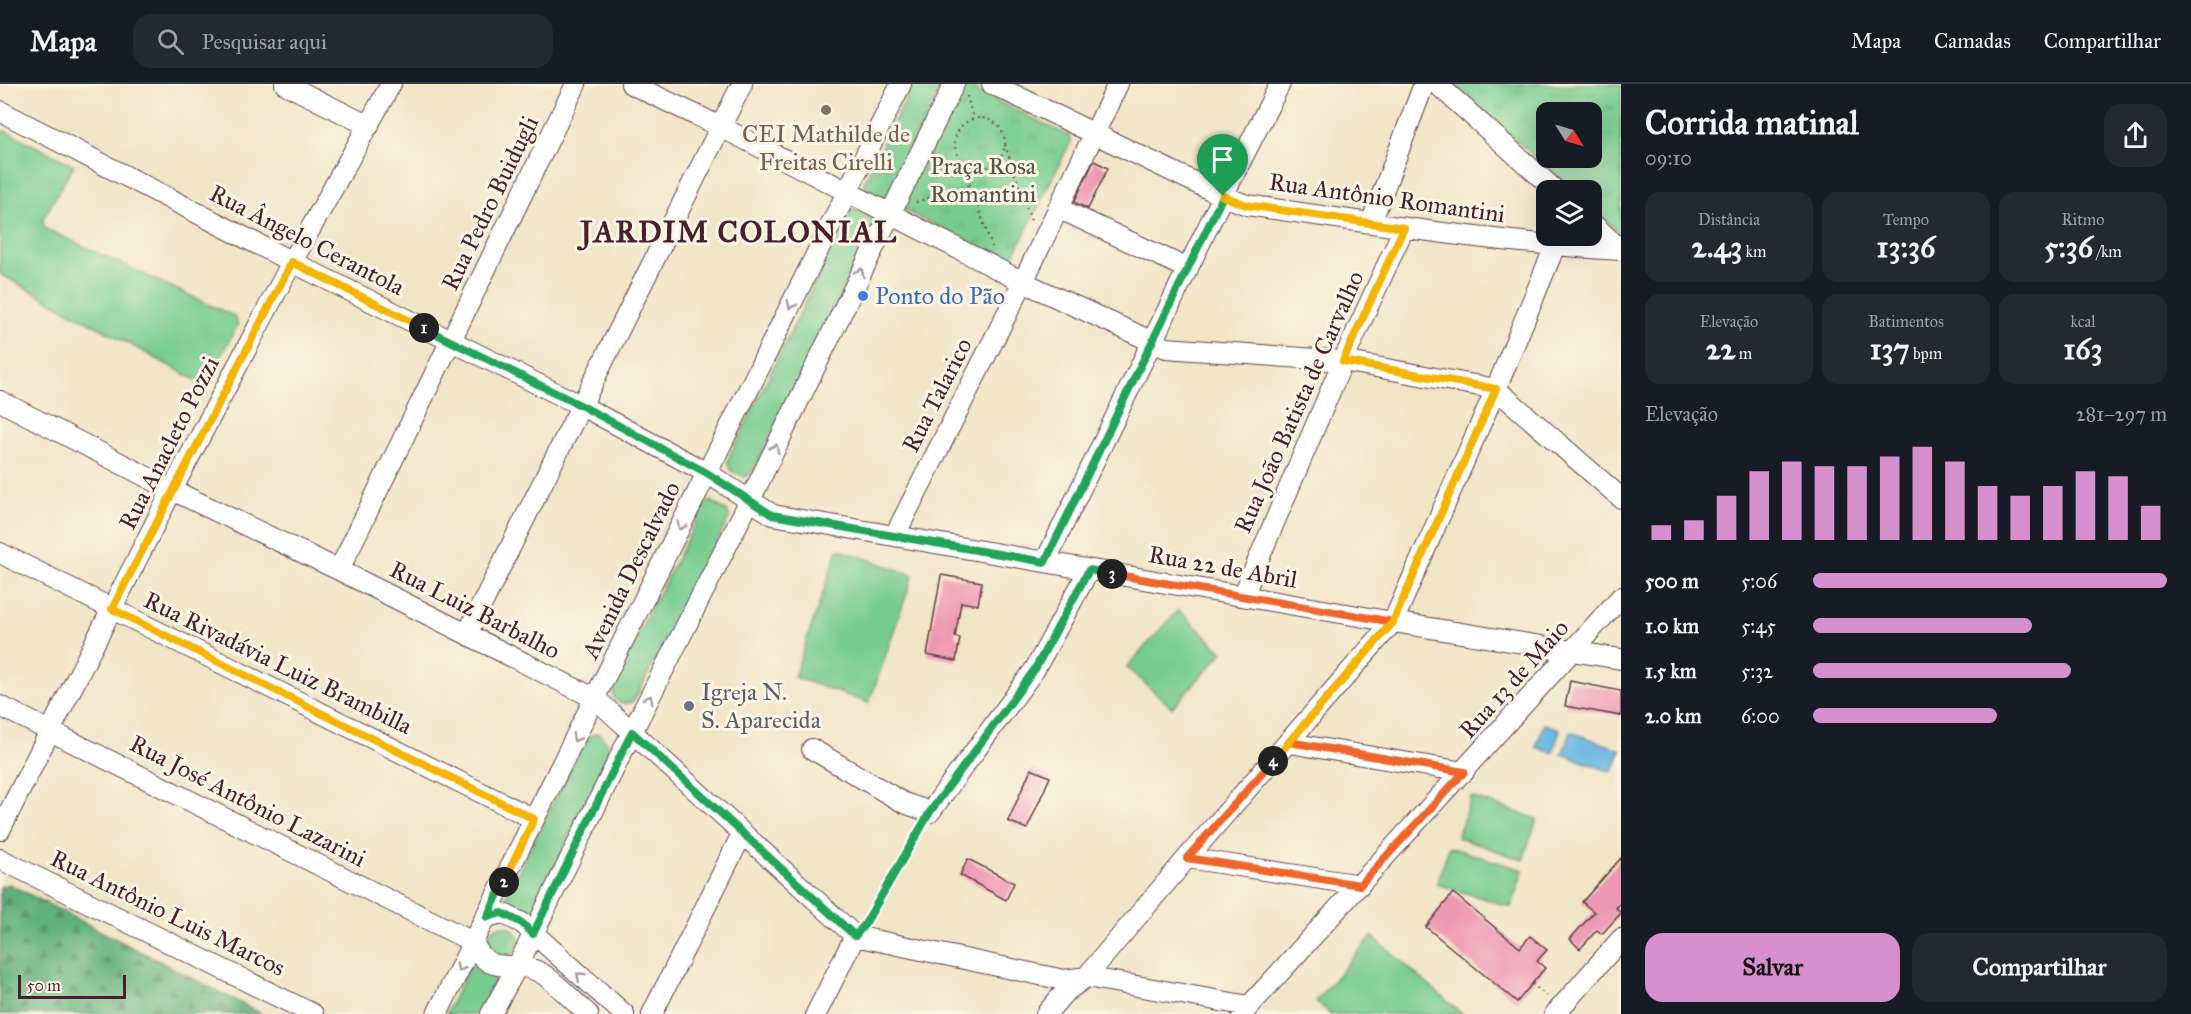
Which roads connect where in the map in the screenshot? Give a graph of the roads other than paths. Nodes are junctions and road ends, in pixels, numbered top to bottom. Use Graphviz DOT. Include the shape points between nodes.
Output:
graph roads {
  1 [pos="285,84"];
  2 [pos="391,84"];
  3 [pos="576,84"];
  4 [pos="631,84"];
  5 [pos="742,84"];
  6 [pos="902,84"];
  7 [pos="992,84"];
  8 [pos="1118,84"];
  9 [pos="1280,84"];
  10 [pos="1424,84"];
  11 [pos="1437,84"];
  12 [pos="960,88"];
  13 [pos="0,111"];
  14 [pos="369,126"];
  15 [pos="721,127"];
  16 [pos="1094,133"];
  17 [pos="1544,180"];
  18 [pos="847,192"];
  19 [pos="1223,196"];
  20 [pos="1058,208"];
  21 [pos="889,214"];
  22 [pos="1371,223"];
  23 [pos="1404,228"];
  24 [pos="1602,232"];
  25 [pos="1536,244"];
  26 [pos="1555,246"];
  27 [pos="1621,250"];
  28 [pos="292,262"];
  29 [pos="1188,268"];
  30 [pos="1023,282"];
  31 [pos="451,342"];
  32 [pos="1152,342"];
  33 [pos="1343,361"];
  34 [pos="1496,389"];
  35 [pos="0,401"];
  36 [pos="582,406"];
  37 [pos="707,473"];
  38 [pos="172,490"];
  39 [pos="1621,498"];
  40 [pos="750,500"];
  41 [pos="895,535"];
  42 [pos="0,553"];
  43 [pos="1045,562"];
  44 [pos="339,570"];
  45 [pos="1089,570"];
  46 [pos="1243,596"];
  47 [pos="1621,597"];
  48 [pos="112,609"];
  49 [pos="1393,622"];
  50 [pos="467,634"];
  51 [pos="1574,651"];
  52 [pos="1621,659"];
  53 [pos="596,699"];
  54 [pos="0,706"];
  55 [pos="50,731"];
  56 [pos="632,732"];
  57 [pos="1289,742"];
  58 [pos="812,749"];
  59 [pos="1464,772"];
  60 [pos="534,819"];
  61 [pos="0,830"];
  62 [pos="742,834"];
  63 [pos="1187,858"];
  64 [pos="0,859"];
  65 [pos="1360,885"];
  66 [pos="487,917"];
  67 [pos="533,934"];
  68 [pos="855,936"];
  69 [pos="1621,939"];
  70 [pos="473,942"];
  71 [pos="518,965"];
  72 [pos="1086,977"];
  73 [pos="1246,1010"];
  74 [pos="1558,1011"];
  75 [pos="313,1014"];
  76 [pos="438,1014"];
  77 [pos="491,1014"];
  78 [pos="588,1014"];
  79 [pos="624,1014"];
  80 [pos="652,1014"];
  81 [pos="816,1014"];
  82 [pos="1046,1014"];
  1 -- 14 [label="street"];
  2 -- 14 [label="street, Rua Anacleto Pozzi"];
  3 -- 31 [label="street, Rua Pedro Buidugli"];
  4 -- 15 [label="street"];
  5 -- 15 [label="street"];
  6 -- 18 [label="street, Avenida Descalvado"];
  7 -- 16 [label="street, Rua Antônio Romantini"];
  8 -- 16 [label="street, Rua Talarico"];
  9 -- 19 [label="street"];
  10 -- 22 [label="street"];
  11 -- 17 [label="street"];
  12 -- 21 [label="street"];
  13 -- 28 [label="street, Rua Ângelo Cerantola"];
  14 -- 28 [label="street, Rua Anacleto Pozzi"];
  15 -- 18 [label="street"];
  15 -- 36 [label="street"];
  16 -- 19 [label="street, Rua Antônio Romantini"];
  16 -- 20 [label="street, Rua Talarico"];
  18 -- 21 [label="street"];
  18 -- 37 [label="street, Avenida Descalvado, one-way"];
  19 -- 22 [label="street, Rua Antônio Romantini" via="1246,205"];
  19 -- 29 [label="street"];
  20 -- 29 [label="street"];
  20 -- 30 [label="street, Rua Talarico"];
  21 -- 30 [label="street"];
  40 -- 21 [label="street, one-way"];
  22 -- 23 [label="street, Rua Antônio Romantini"];
  23 -- 25 [label="street, Rua Antônio Romantini"];
  23 -- 33 [label="street, Rua João Batista de Carvalho"];
  24 -- 27 [label="street"];
  26 -- 27 [label="street, Rua Antônio Romantini"];
  26 -- 34 [label="street"];
  28 -- 31 [label="street, Rua Ângelo Cerantola"];
  28 -- 38 [label="street, Rua Anacleto Pozzi"];
  29 -- 32 [label="street"];
  30 -- 32 [label="street"];
  30 -- 41 [label="street, Rua Talarico"];
  31 -- 36 [label="street, Rua Ângelo Cerantola"];
  31 -- 44 [label="street, Rua Pedro Buidugli"];
  32 -- 33 [label="street" via="1166,348"];
  32 -- 43 [label="street"];
  33 -- 34 [label="street"];
  33 -- 46 [label="street, Rua João Batista de Carvalho"];
  34 -- 39 [label="street"];
  34 -- 49 [label="street"];
  35 -- 38 [label="street, Rua Luiz Barbalho"];
  36 -- 37 [label="street, Rua Ângelo Cerantola"];
  36 -- 50 [label="street"];
  37 -- 40 [label="street, Rua Ângelo Cerantola"];
  37 -- 53 [label="street, Avenida Descalvado, one-way"];
  38 -- 44 [label="street, Rua Luiz Barbalho"];
  38 -- 48 [label="street, Rua Anacleto Pozzi"];
  40 -- 41 [label="street, Rua 22 de Abril" via="772,515"];
  56 -- 40 [label="street, one-way"];
  41 -- 43 [label="street, Rua 22 de Abril"];
  42 -- 48 [label="street, Rua Rivadávia Luiz Brambilla"];
  43 -- 45 [label="street, Rua 22 de Abril"];
  44 -- 50 [label="street, Rua Luiz Barbalho"];
  45 -- 46 [label="street, Rua 22 de Abril"];
  45 -- 58 [label="street" via="1035,669 930,812 904,803"];
  46 -- 49 [label="street, Rua 22 de Abril"];
  47 -- 51 [label="street, Rua 13 de Maio"];
  48 -- 55 [label="street, Rua Anacleto Pozzi"];
  48 -- 60 [label="street, Rua Rivadávia Luiz Brambilla"];
  49 -- 51 [label="street, Rua 22 de Abril"];
  49 -- 57 [label="street"];
  50 -- 53 [label="street, Rua Luiz Barbalho"];
  51 -- 52 [label="street, Rua 22 de Abril"];
  51 -- 59 [label="street, Rua 13 de Maio"];
  53 -- 56 [label="street, Rua Luiz Barbalho"];
  53 -- 60 [label="street, Avenida Descalvado, one-way"];
  54 -- 55 [label="street, Rua José Antônio Lazarini"];
  55 -- 61 [label="street, Rua Anacleto Pozzi"];
  55 -- 70 [label="street, Rua José Antônio Lazarini"];
  56 -- 62 [label="street, Rua Luiz Barbalho"];
  56 -- 67 [label="street"];
  57 -- 59 [label="street"];
  57 -- 63 [label="street"];
  59 -- 65 [label="street, Rua 13 de Maio"];
  60 -- 66 [label="street, Avenida Descalvado"];
  62 -- 68 [label="street, Rua Luiz Barbalho"];
  62 -- 80 [label="street"];
  63 -- 65 [label="street"];
  63 -- 72 [label="street"];
  64 -- 75 [label="street, Rua Antônio Luis Marcos"];
  65 -- 73 [label="street, Rua 13 de Maio"];
  66 -- 67 [label="street" via="502,913"];
  66 -- 70 [label="street, Avenida Descalvado"];
  67 -- 71 [label="street"];
  79 -- 67 [label="street, one-way"];
  68 -- 72 [label="street" via="1064,980"];
  68 -- 81 [label="street"];
  69 -- 74 [label="street"];
  70 -- 71 [label="street" via="479,956 497,967"];
  70 -- 76 [label="street, Avenida Descalvado, one-way"];
  71 -- 77 [label="street"];
  71 -- 78 [label="street" via="542,973"];
  72 -- 73 [label="street"];
  72 -- 82 [label="street" via="1064,993"];
}
